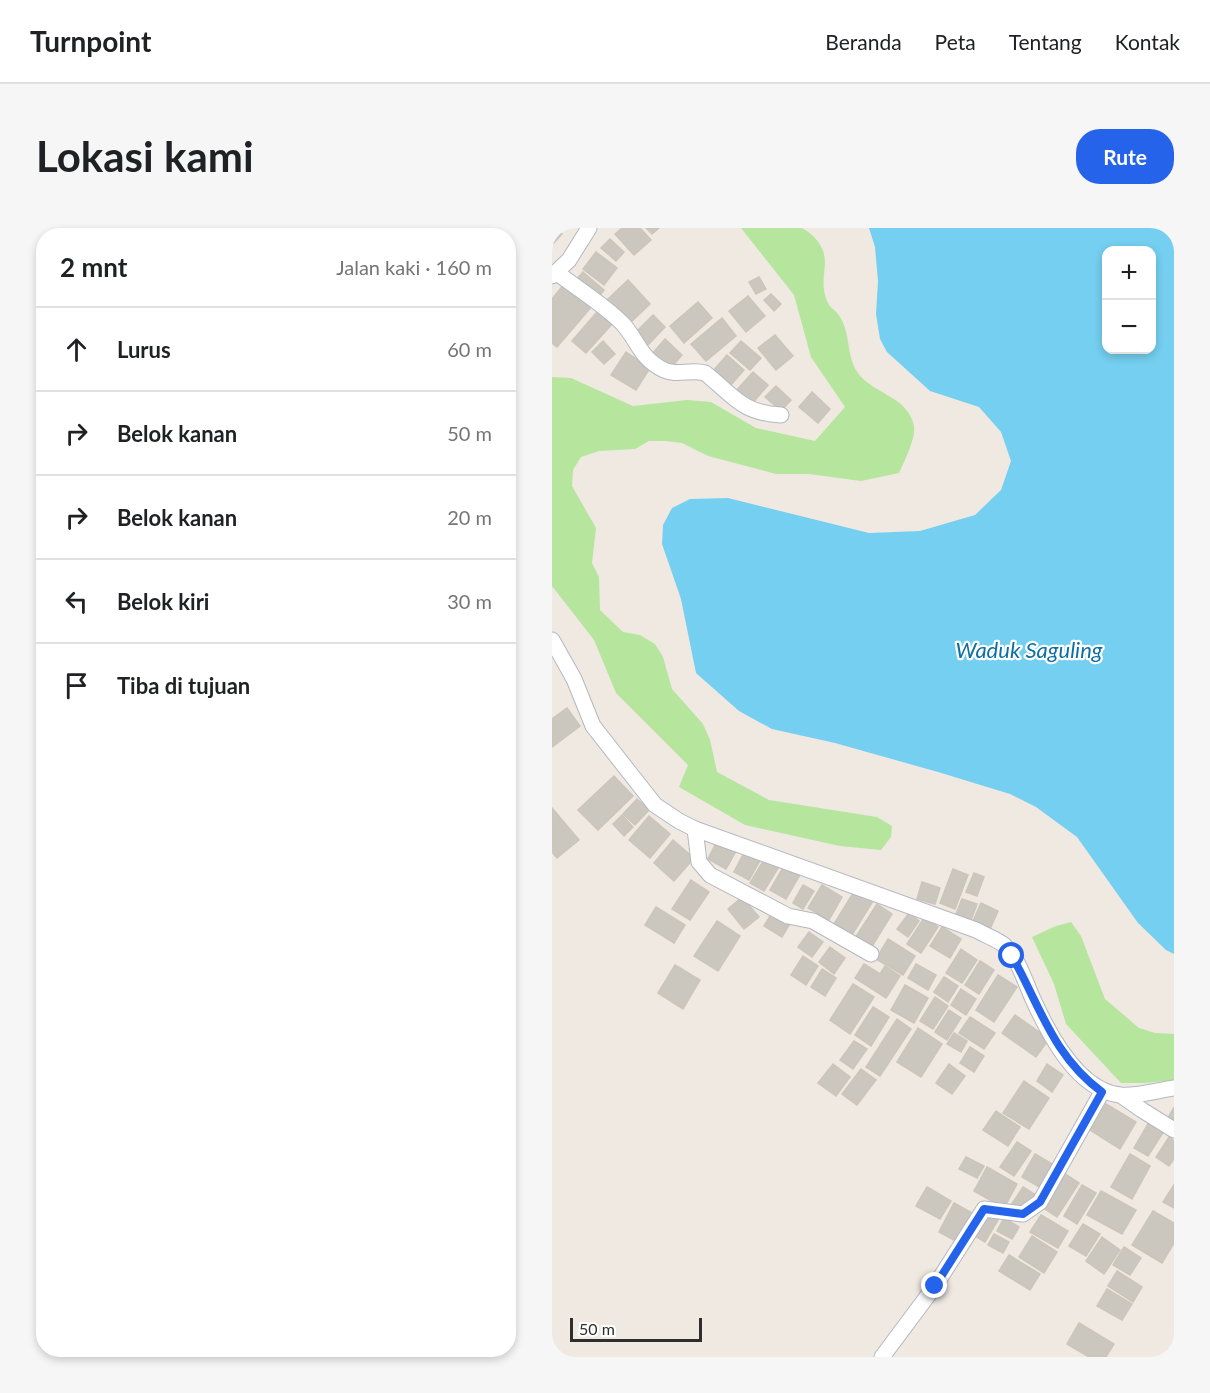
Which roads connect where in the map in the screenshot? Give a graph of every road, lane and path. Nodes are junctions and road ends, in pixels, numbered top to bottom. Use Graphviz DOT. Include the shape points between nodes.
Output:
graph roads {
  1 [pos="589,228"];
  2 [pos="554,274"];
  3 [pos="781,415"];
  4 [pos="552,640"];
  5 [pos="696,829"];
  6 [pos="871,954"];
  7 [pos="1174,1088"];
  8 [pos="1102,1092"];
  9 [pos="1122,1096"];
  10 [pos="1174,1130"];
  11 [pos="882,1357"];
  1 -- 2 [label="street" via="578,248"];
  2 -- 3 [label="street" via="613,315 656,366 667,372 705,373 741,405"];
  4 -- 5 [label="street" via="574,679 593,726 655,805"];
  5 -- 6 [label="street" via="699,862 710,875 788,916 813,921"];
  5 -- 8 [label="street" via="993,938 1012,956 1062,1052"];
  7 -- 9 [label="street"];
  8 -- 9 [label="street"];
  8 -- 11 [label="street" via="1040,1202 1023,1214 987,1208 981,1213 935,1286"];
  9 -- 10 [label="street"];
}
